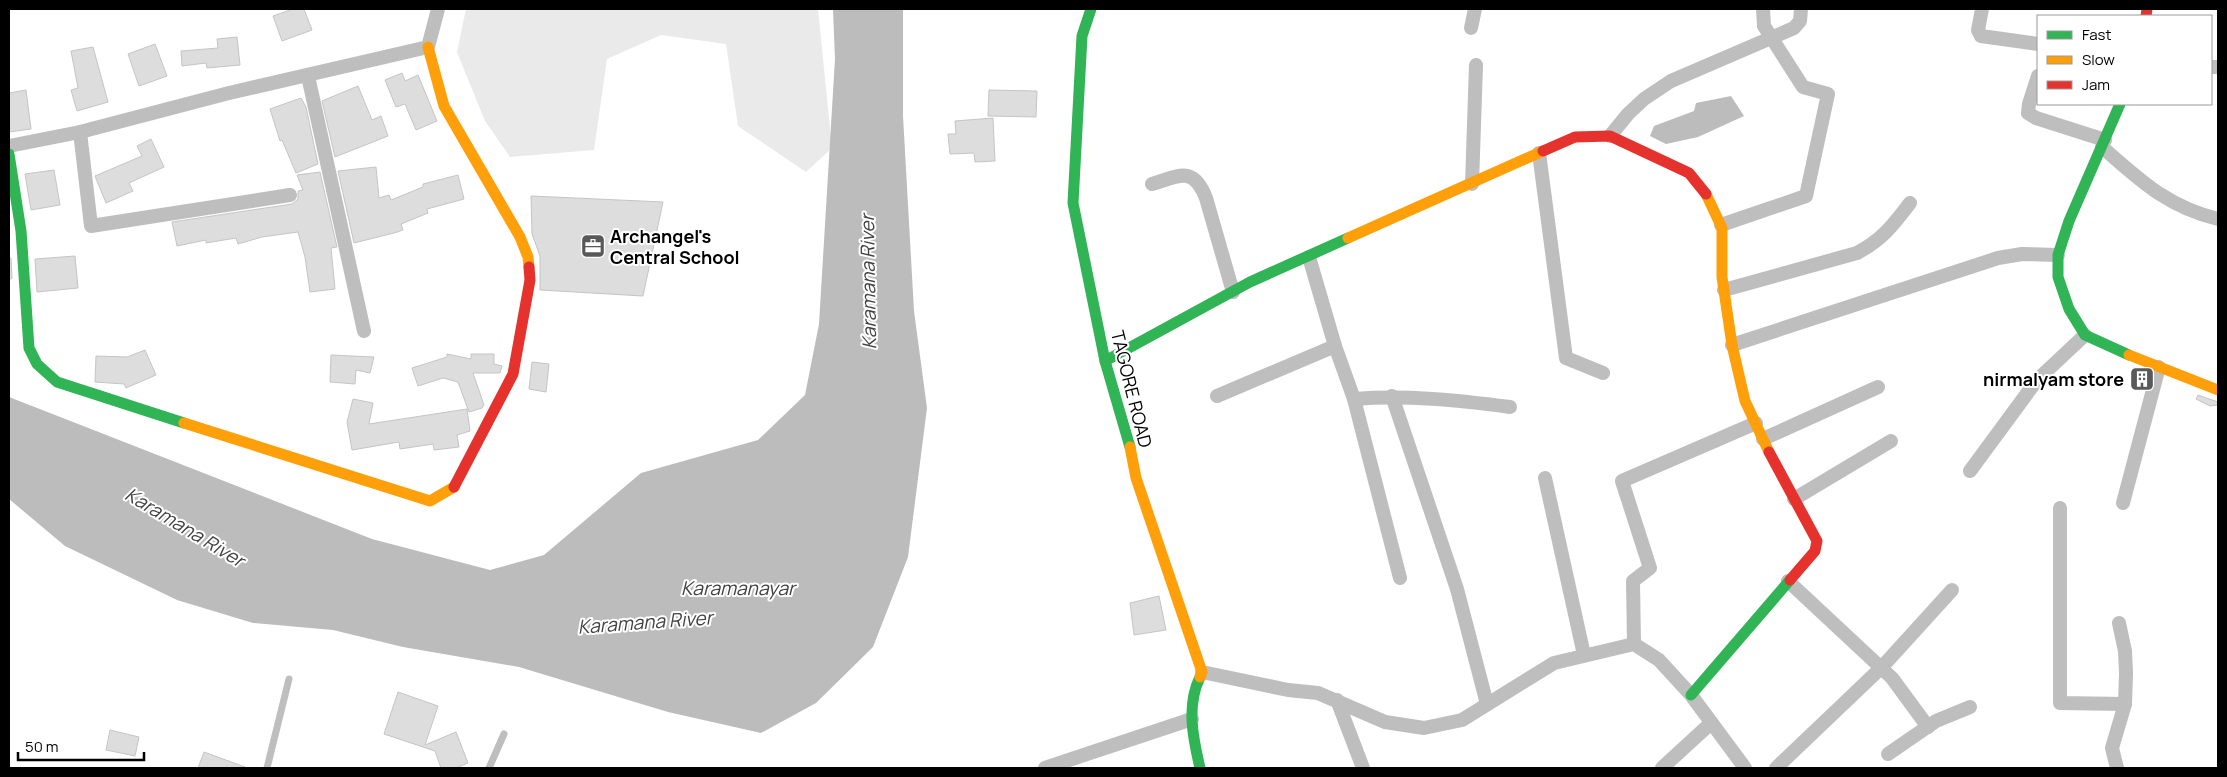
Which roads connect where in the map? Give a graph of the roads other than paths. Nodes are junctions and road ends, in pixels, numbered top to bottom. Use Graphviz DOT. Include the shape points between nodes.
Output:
graph roads {
  1 [pos="438,9"];
  2 [pos="1091,9"];
  3 [pos="1475,9"];
  4 [pos="1763,9"];
  5 [pos="1801,9"];
  6 [pos="1982,9"];
  7 [pos="1472,28"];
  8 [pos="1771,38"];
  9 [pos="2037,44"];
  10 [pos="428,46"];
  11 [pos="1476,65"];
  12 [pos="308,76"];
  13 [pos="2037,79"];
  14 [pos="2120,105"];
  15 [pos="80,132"];
  16 [pos="1610,136"];
  17 [pos="2103,143"];
  18 [pos="9,146"];
  19 [pos="1539,153"];
  20 [pos="9,154"];
  21 [pos="1152,184"];
  22 [pos="1472,184"];
  23 [pos="290,195"];
  24 [pos="1910,203"];
  25 [pos="2218,219"];
  26 [pos="1721,224"];
  27 [pos="2058,255"];
  28 [pos="1309,257"];
  29 [pos="1724,290"];
  30 [pos="1233,292"];
  31 [pos="364,331"];
  32 [pos="2085,335"];
  33 [pos="1732,345"];
  34 [pos="1335,346"];
  35 [pos="1105,361"];
  36 [pos="2159,367"];
  37 [pos="1603,373"];
  38 [pos="1878,387"];
  39 [pos="2218,390"];
  40 [pos="1217,396"];
  41 [pos="1392,396"];
  42 [pos="1354,399"];
  43 [pos="1510,407"];
  44 [pos="1756,423"];
  45 [pos="1763,439"];
  46 [pos="1891,441"];
  47 [pos="1970,471"];
  48 [pos="1545,478"];
  49 [pos="1794,499"];
  50 [pos="2124,503"];
  51 [pos="2060,508"];
  52 [pos="1400,578"];
  53 [pos="1788,581"];
  54 [pos="1952,590"];
  55 [pos="2119,623"];
  56 [pos="1634,644"];
  57 [pos="1584,655"];
  58 [pos="1882,668"];
  59 [pos="1202,672"];
  60 [pos="289,679"];
  61 [pos="1691,695"];
  62 [pos="1337,700"];
  63 [pos="1487,704"];
  64 [pos="2125,704"];
  65 [pos="1970,707"];
  66 [pos="1192,719"];
  67 [pos="1711,723"];
  68 [pos="1928,727"];
  69 [pos="504,734"];
  70 [pos="1888,754"];
  71 [pos="267,768"];
  72 [pos="490,768"];
  73 [pos="1045,768"];
  74 [pos="1200,768"];
  75 [pos="1363,768"];
  76 [pos="1662,768"];
  77 [pos="1745,768"];
  78 [pos="1776,768"];
  79 [pos="2117,768"];
  1 -- 10 [label="street"];
  2 -- 35 [label="street, TAGORE ROAD" via="1082,36 1073,203"];
  3 -- 7 [label="street"];
  4 -- 8 [label="street" via="1764,26"];
  5 -- 8 [label="street" via="1800,21 1794,28"];
  6 -- 9 [label="street" via="1978,30 1981,36"];
  8 -- 16 [label="street" via="1671,81 1644,98"];
  8 -- 26 [label="street" via="1803,87 1828,94 1806,196"];
  10 -- 12 [label="street"];
  10 -- 20 [label="street" via="444,106 520,237 528,258 530,280 513,374 452,490 430,501 58,382 38,364 30,348 21,231"];
  11 -- 22 [label="street"];
  12 -- 15 [label="street"];
  12 -- 31 [label="street"];
  13 -- 17 [label="street" via="2028,113"];
  14 -- 17 [label="street"];
  15 -- 18 [label="street"];
  15 -- 23 [label="street" via="91,226"];
  16 -- 19 [label="street" via="1575,137"];
  16 -- 26 [label="street" via="1689,173 1710,198"];
  17 -- 25 [label="street" via="2161,197 2200,215"];
  17 -- 27 [label="street"];
  19 -- 22 [label="street"];
  19 -- 37 [label="street" via="1566,358"];
  21 -- 30 [label="street" via="1184,174 1199,184"];
  22 -- 28 [label="street"];
  24 -- 29 [label="street" via="1887,234 1857,253"];
  26 -- 29 [label="street"];
  27 -- 32 [label="street" via="2058,278 2069,309"];
  27 -- 33 [label="street" via="2022,254 1998,258"];
  28 -- 30 [label="street"];
  28 -- 34 [label="street"];
  29 -- 33 [label="street"];
  30 -- 35 [label="street"];
  32 -- 36 [label="street"];
  32 -- 47 [label="street" via="2037,380"];
  33 -- 44 [label="street" via="1745,401"];
  34 -- 40 [label="street"];
  34 -- 42 [label="street"];
  35 -- 59 [label="street, TAGORE ROAD" via="1126,429 1136,478"];
  36 -- 39 [label="street"];
  36 -- 50 [label="street"];
  38 -- 45 [label="street"];
  41 -- 42 [label="street"];
  41 -- 43 [label="street" via="1431,397"];
  41 -- 63 [label="street" via="1458,589"];
  42 -- 52 [label="street"];
  44 -- 45 [label="street"];
  44 -- 56 [label="street" via="1622,482 1650,568 1632,581"];
  45 -- 49 [label="street"];
  46 -- 49 [label="street"];
  48 -- 57 [label="street"];
  49 -- 53 [label="street" via="1817,541 1815,551"];
  51 -- 64 [label="street" via="2060,703"];
  53 -- 58 [label="street"];
  53 -- 61 [label="street"];
  54 -- 58 [label="street"];
  55 -- 64 [label="street" via="2125,650"];
  56 -- 57 [label="street"];
  56 -- 61 [label="street" via="1659,660"];
  57 -- 63 [label="street" via="1554,663"];
  58 -- 68 [label="street"];
  58 -- 78 [label="street"];
  59 -- 62 [label="street" via="1318,693"];
  59 -- 66 [label="street" via="1192,694"];
  60 -- 71 [label="lane"];
  61 -- 67 [label="street"];
  62 -- 63 [label="street" via="1385,722 1424,728 1462,720"];
  62 -- 75 [label="street"];
  64 -- 79 [label="street" via="2112,748"];
  65 -- 68 [label="street"];
  66 -- 73 [label="street"];
  66 -- 74 [label="street"];
  67 -- 76 [label="street"];
  67 -- 77 [label="street"];
  68 -- 70 [label="street"];
  69 -- 72 [label="lane"];
}
